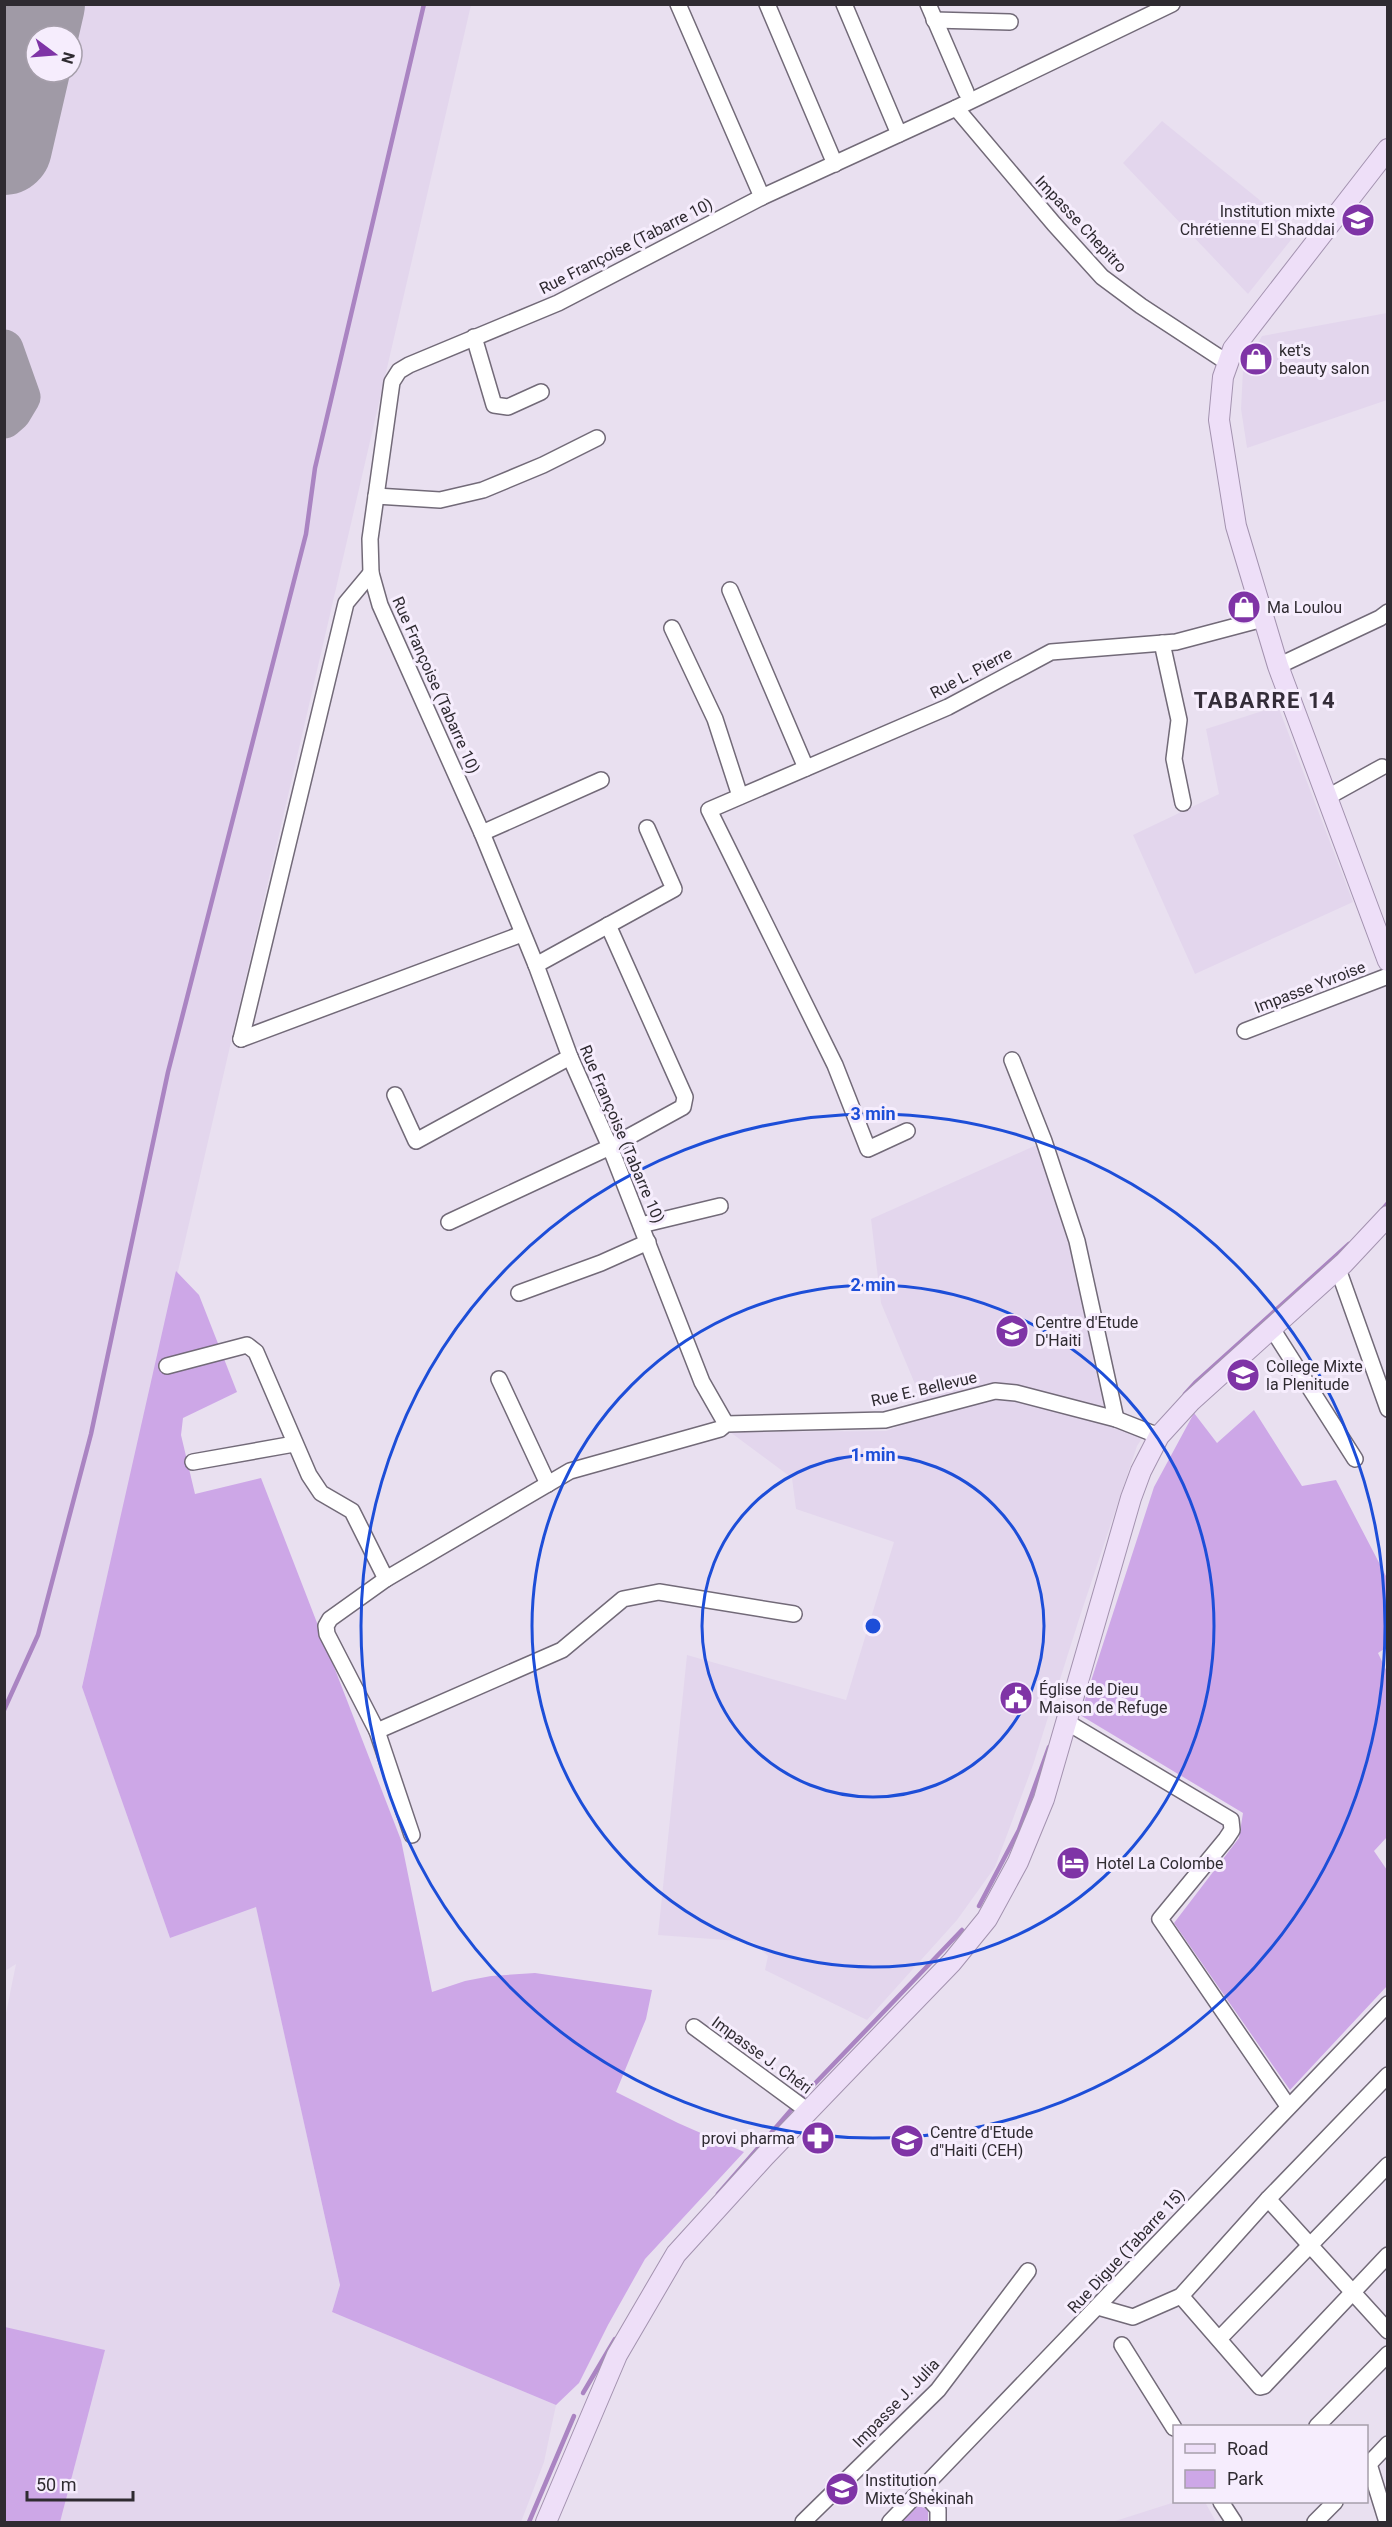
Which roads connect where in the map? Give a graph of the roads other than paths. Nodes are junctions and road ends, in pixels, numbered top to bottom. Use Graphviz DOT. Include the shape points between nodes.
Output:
graph roads {
  1 [pos="678,4"];
  2 [pos="767,4"];
  3 [pos="844,4"];
  4 [pos="927,4"];
  5 [pos="1172,4"];
  6 [pos="934,20"];
  7 [pos="1010,22"];
  8 [pos="966,92"];
  9 [pos="956,108"];
  10 [pos="899,134"];
  11 [pos="1388,149"];
  12 [pos="835,164"];
  13 [pos="762,197"];
  14 [pos="474,338"];
  15 [pos="1228,363"];
  16 [pos="541,392"];
  17 [pos="597,438"];
  18 [pos="376,496"];
  19 [pos="371,573"];
  20 [pos="730,590"];
  21 [pos="1388,612"];
  22 [pos="1263,619"];
  23 [pos="672,628"];
  24 [pos="1162,643"];
  25 [pos="1278,666"];
  26 [pos="1382,767"];
  27 [pos="806,768"];
  28 [pos="601,780"];
  29 [pos="740,796"];
  30 [pos="1326,798"];
  31 [pos="1183,803"];
  32 [pos="647,828"];
  33 [pos="482,833"];
  34 [pos="608,925"];
  35 [pos="522,933"];
  36 [pos="1388,961"];
  37 [pos="536,965"];
  38 [pos="1388,976"];
  39 [pos="1245,1031"];
  40 [pos="570,1057"];
  41 [pos="1012,1060"];
  42 [pos="394,1095"];
  43 [pos="907,1131"];
  44 [pos="610,1147"];
  45 [pos="720,1206"];
  46 [pos="1388,1216"];
  47 [pos="449,1222"];
  48 [pos="641,1225"];
  49 [pos="648,1242"];
  50 [pos="1338,1269"];
  51 [pos="519,1293"];
  52 [pos="1271,1327"];
  53 [pos="167,1366"];
  54 [pos="499,1379"];
  55 [pos="1388,1409"];
  56 [pos="1116,1419"];
  57 [pos="726,1424"];
  58 [pos="1160,1436"];
  59 [pos="294,1444"];
  60 [pos="1354,1459"];
  61 [pos="193,1462"];
  62 [pos="548,1484"];
  63 [pos="386,1579"];
  64 [pos="794,1614"];
  65 [pos="1065,1721"];
  66 [pos="377,1731"];
  67 [pos="411,1835"];
  68 [pos="1388,2004"];
  69 [pos="694,2027"];
  70 [pos="1388,2075"];
  71 [pos="1288,2106"];
  72 [pos="808,2111"];
  73 [pos="1388,2165"];
  74 [pos="1268,2199"];
  75 [pos="1310,2246"];
  76 [pos="1388,2255"];
  77 [pos="1028,2271"];
  78 [pos="1351,2291"];
  79 [pos="1181,2296"];
  80 [pos="1098,2307"];
  81 [pos="1388,2331"];
  82 [pos="1219,2339"];
  83 [pos="1122,2345"];
  84 [pos="1388,2354"];
  85 [pos="1319,2425"];
  86 [pos="1173,2426"];
  87 [pos="1388,2444"];
  88 [pos="1368,2464"];
  89 [pos="1368,2468"];
  90 [pos="921,2490"];
  91 [pos="1222,2503"];
  92 [pos="1334,2503"];
  93 [pos="546,2523"];
  94 [pos="803,2523"];
  95 [pos="890,2523"];
  96 [pos="938,2523"];
  97 [pos="1234,2523"];
  98 [pos="1315,2523"];
  99 [pos="1387,2523"];
  1 -- 13 [label="street"];
  2 -- 12 [label="street"];
  3 -- 10 [label="street"];
  4 -- 6 [label="street"];
  5 -- 9 [label="street, Rue Françoise (Tabarre 10)"];
  6 -- 7 [label="street"];
  6 -- 8 [label="street"];
  9 -- 10 [label="street, Rue Françoise (Tabarre 10)"];
  9 -- 15 [label="street, Impasse Chepitro" via="1102,277"];
  10 -- 12 [label="street, Rue Françoise (Tabarre 10)"];
  11 -- 15 [label="main road" via="1233,349"];
  12 -- 13 [label="street, Rue Françoise (Tabarre 10)"];
  13 -- 14 [label="street, Rue Françoise (Tabarre 10)" via="558,303"];
  14 -- 16 [label="street" via="494,405 508,406"];
  14 -- 18 [label="street, Rue Françoise (Tabarre 10)" via="399,370 392,382"];
  15 -- 22 [label="main road" via="1219,420 1223,454 1236,526"];
  17 -- 18 [label="street" via="483,490 440,500"];
  18 -- 19 [label="street, Rue Françoise (Tabarre 10)" via="370,538"];
  19 -- 33 [label="street, Rue Françoise (Tabarre 10)" via="380,605"];
  19 -- 35 [label="street" via="346,603 241,1039"];
  20 -- 27 [label="street"];
  21 -- 25 [label="street"];
  22 -- 24 [label="street, Rue L. Pierre"];
  22 -- 25 [label="main road"];
  23 -- 29 [label="street" via="715,719"];
  24 -- 27 [label="street, Rue L. Pierre" via="1051,652 948,707"];
  24 -- 31 [label="street" via="1179,720 1174,759"];
  25 -- 30 [label="main road"];
  26 -- 30 [label="street"];
  27 -- 29 [label="street, Rue L. Pierre"];
  28 -- 33 [label="street"];
  29 -- 43 [label="street, Rue L. Pierre" via="708,810 835,1065 868,1149"];
  30 -- 36 [label="main road"];
  32 -- 34 [label="street" via="674,888"];
  33 -- 35 [label="street, Rue Françoise (Tabarre 10)"];
  34 -- 37 [label="street"];
  34 -- 44 [label="street" via="685,1097 681,1110"];
  35 -- 37 [label="street, Rue Françoise (Tabarre 10)"];
  37 -- 40 [label="street, Rue Françoise (Tabarre 10)"];
  38 -- 39 [label="street, Impasse Yvroise"];
  40 -- 42 [label="street" via="416,1141"];
  40 -- 44 [label="street, Rue Françoise (Tabarre 10)"];
  41 -- 56 [label="street" via="1077,1241"];
  44 -- 47 [label="street"];
  44 -- 48 [label="street, Rue Françoise (Tabarre 10)"];
  45 -- 48 [label="street"];
  46 -- 50 [label="main road"];
  48 -- 49 [label="street, Rue Françoise (Tabarre 10)"];
  49 -- 51 [label="street"];
  49 -- 57 [label="street, Rue Françoise (Tabarre 10)" via="702,1382"];
  50 -- 52 [label="main road"];
  50 -- 55 [label="street"];
  52 -- 58 [label="main road" via="1191,1401"];
  52 -- 60 [label="street"];
  53 -- 59 [label="street" via="247,1345 256,1352"];
  54 -- 62 [label="street"];
  56 -- 57 [label="street, Rue E. Bellevue" via="995,1391 885,1420"];
  56 -- 58 [label="street, Rue E. Bellevue"];
  57 -- 62 [label="street, Rue E. Bellevue" via="570,1471"];
  58 -- 65 [label="main road" via="1131,1498"];
  59 -- 61 [label="street"];
  59 -- 63 [label="street" via="321,1493 352,1510"];
  62 -- 63 [label="street, Rue E. Bellevue"];
  63 -- 66 [label="street, Rue E. Bellevue" via="330,1619 326,1626"];
  64 -- 66 [label="street" via="659,1592 623,1599 562,1650"];
  65 -- 71 [label="street" via="1231,1820 1232,1830 1226,1839 1160,1919"];
  65 -- 72 [label="main road" via="1044,1799 1018,1862 987,1919 952,1962"];
  66 -- 67 [label="street"];
  68 -- 71 [label="street, Rue Digue (Tabarre 15)"];
  69 -- 72 [label="street, Impasse J. Chéri"];
  70 -- 74 [label="street"];
  71 -- 80 [label="street, Rue Digue (Tabarre 15)"];
  72 -- 93 [label="main road" via="676,2254 616,2355"];
  73 -- 75 [label="street"];
  74 -- 75 [label="street"];
  74 -- 79 [label="street"];
  75 -- 78 [label="street"];
  75 -- 82 [label="street"];
  76 -- 78 [label="street"];
  77 -- 94 [label="street, Impasse J. Julia" via="938,2390"];
  78 -- 81 [label="street"];
  78 -- 82 [label="street" via="1264,2386 1260,2387"];
  79 -- 80 [label="street" via="1133,2317"];
  79 -- 82 [label="street"];
  80 -- 90 [label="street, Rue Digue (Tabarre 15)"];
  83 -- 86 [label="street"];
  84 -- 85 [label="street"];
  87 -- 88 [label="street"];
  89 -- 99 [label="street"];
  90 -- 95 [label="street, Rue Digue (Tabarre 15)"];
  90 -- 96 [label="street" via="938,2509"];
  91 -- 97 [label="street"];
  92 -- 98 [label="street"];
}
